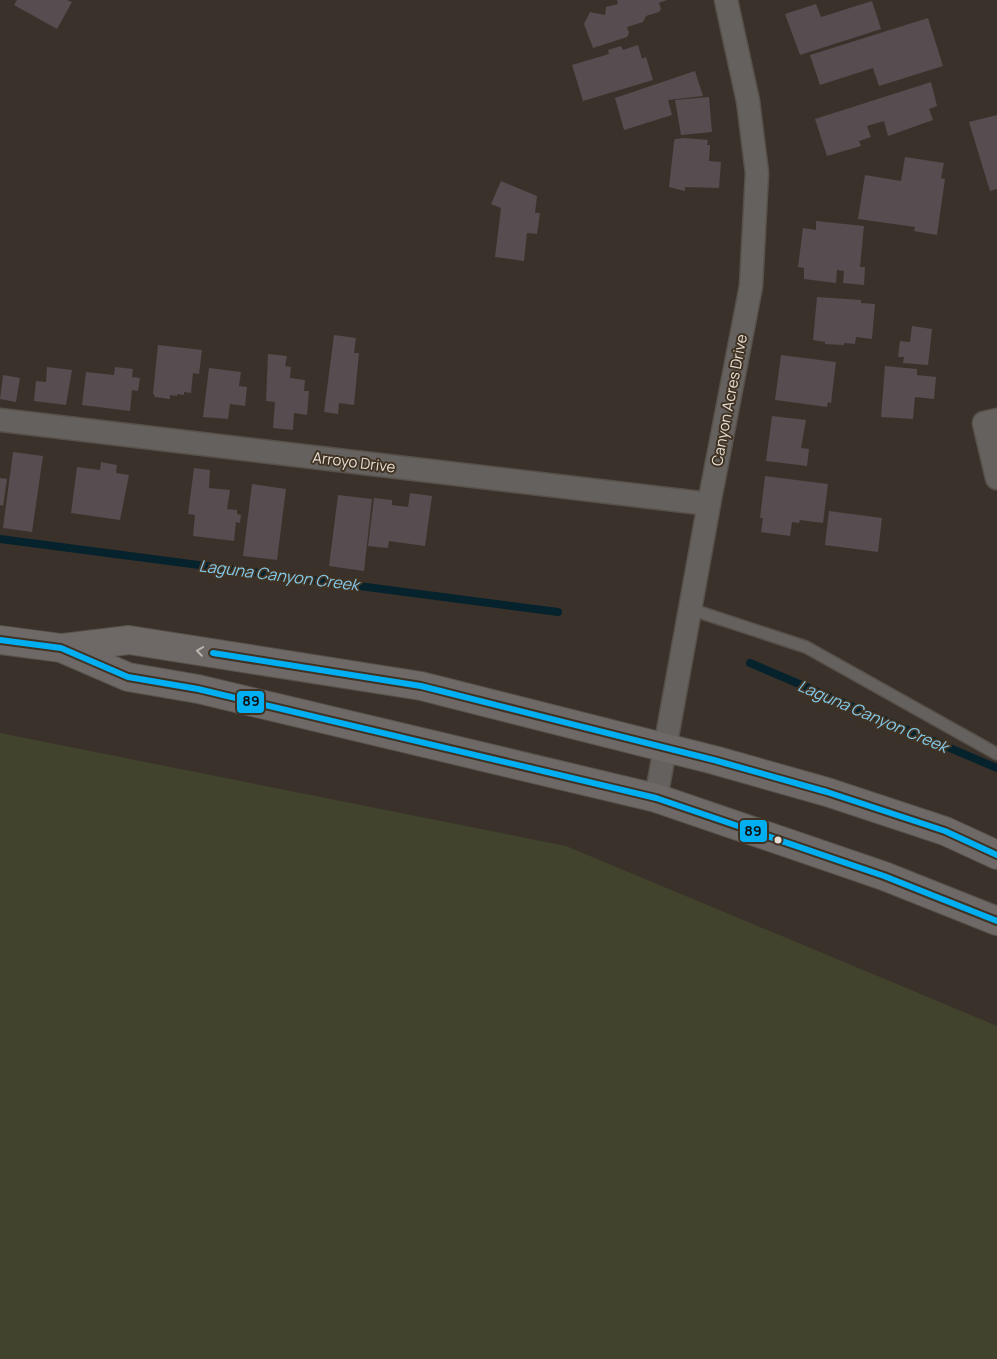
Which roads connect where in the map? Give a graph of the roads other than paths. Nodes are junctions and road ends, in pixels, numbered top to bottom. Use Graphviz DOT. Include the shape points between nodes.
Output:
graph roads {
  1 [pos="726,0"];
  2 [pos="0,420"];
  3 [pos="991,421"];
  4 [pos="997,478"];
  5 [pos="708,504"];
  6 [pos="690,609"];
  7 [pos="0,640"];
  8 [pos="61,648"];
  9 [pos="665,748"];
  10 [pos="997,754"];
  11 [pos="656,798"];
  12 [pos="997,855"];
  13 [pos="997,921"];
  1 -- 5 [label="street, Canyon Acres Drive" via="748,101 756,173 751,286"];
  2 -- 5 [label="street, Arroyo Drive"];
  3 -- 4 [label="street"];
  5 -- 6 [label="street, Canyon Acres Drive"];
  6 -- 9 [label="street, Canyon Acres Drive"];
  6 -- 10 [label="lane" via="806,647"];
  7 -- 8 [label="main road"];
  9 -- 8 [label="main road, one-way" via="422,686 128,640"];
  8 -- 11 [label="main road" via="128,677 198,689"];
  9 -- 11 [label="street, Canyon Acres Drive"];
  9 -- 12 [label="main road" via="827,792 945,831"];
  11 -- 13 [label="main road" via="884,876"];
}
